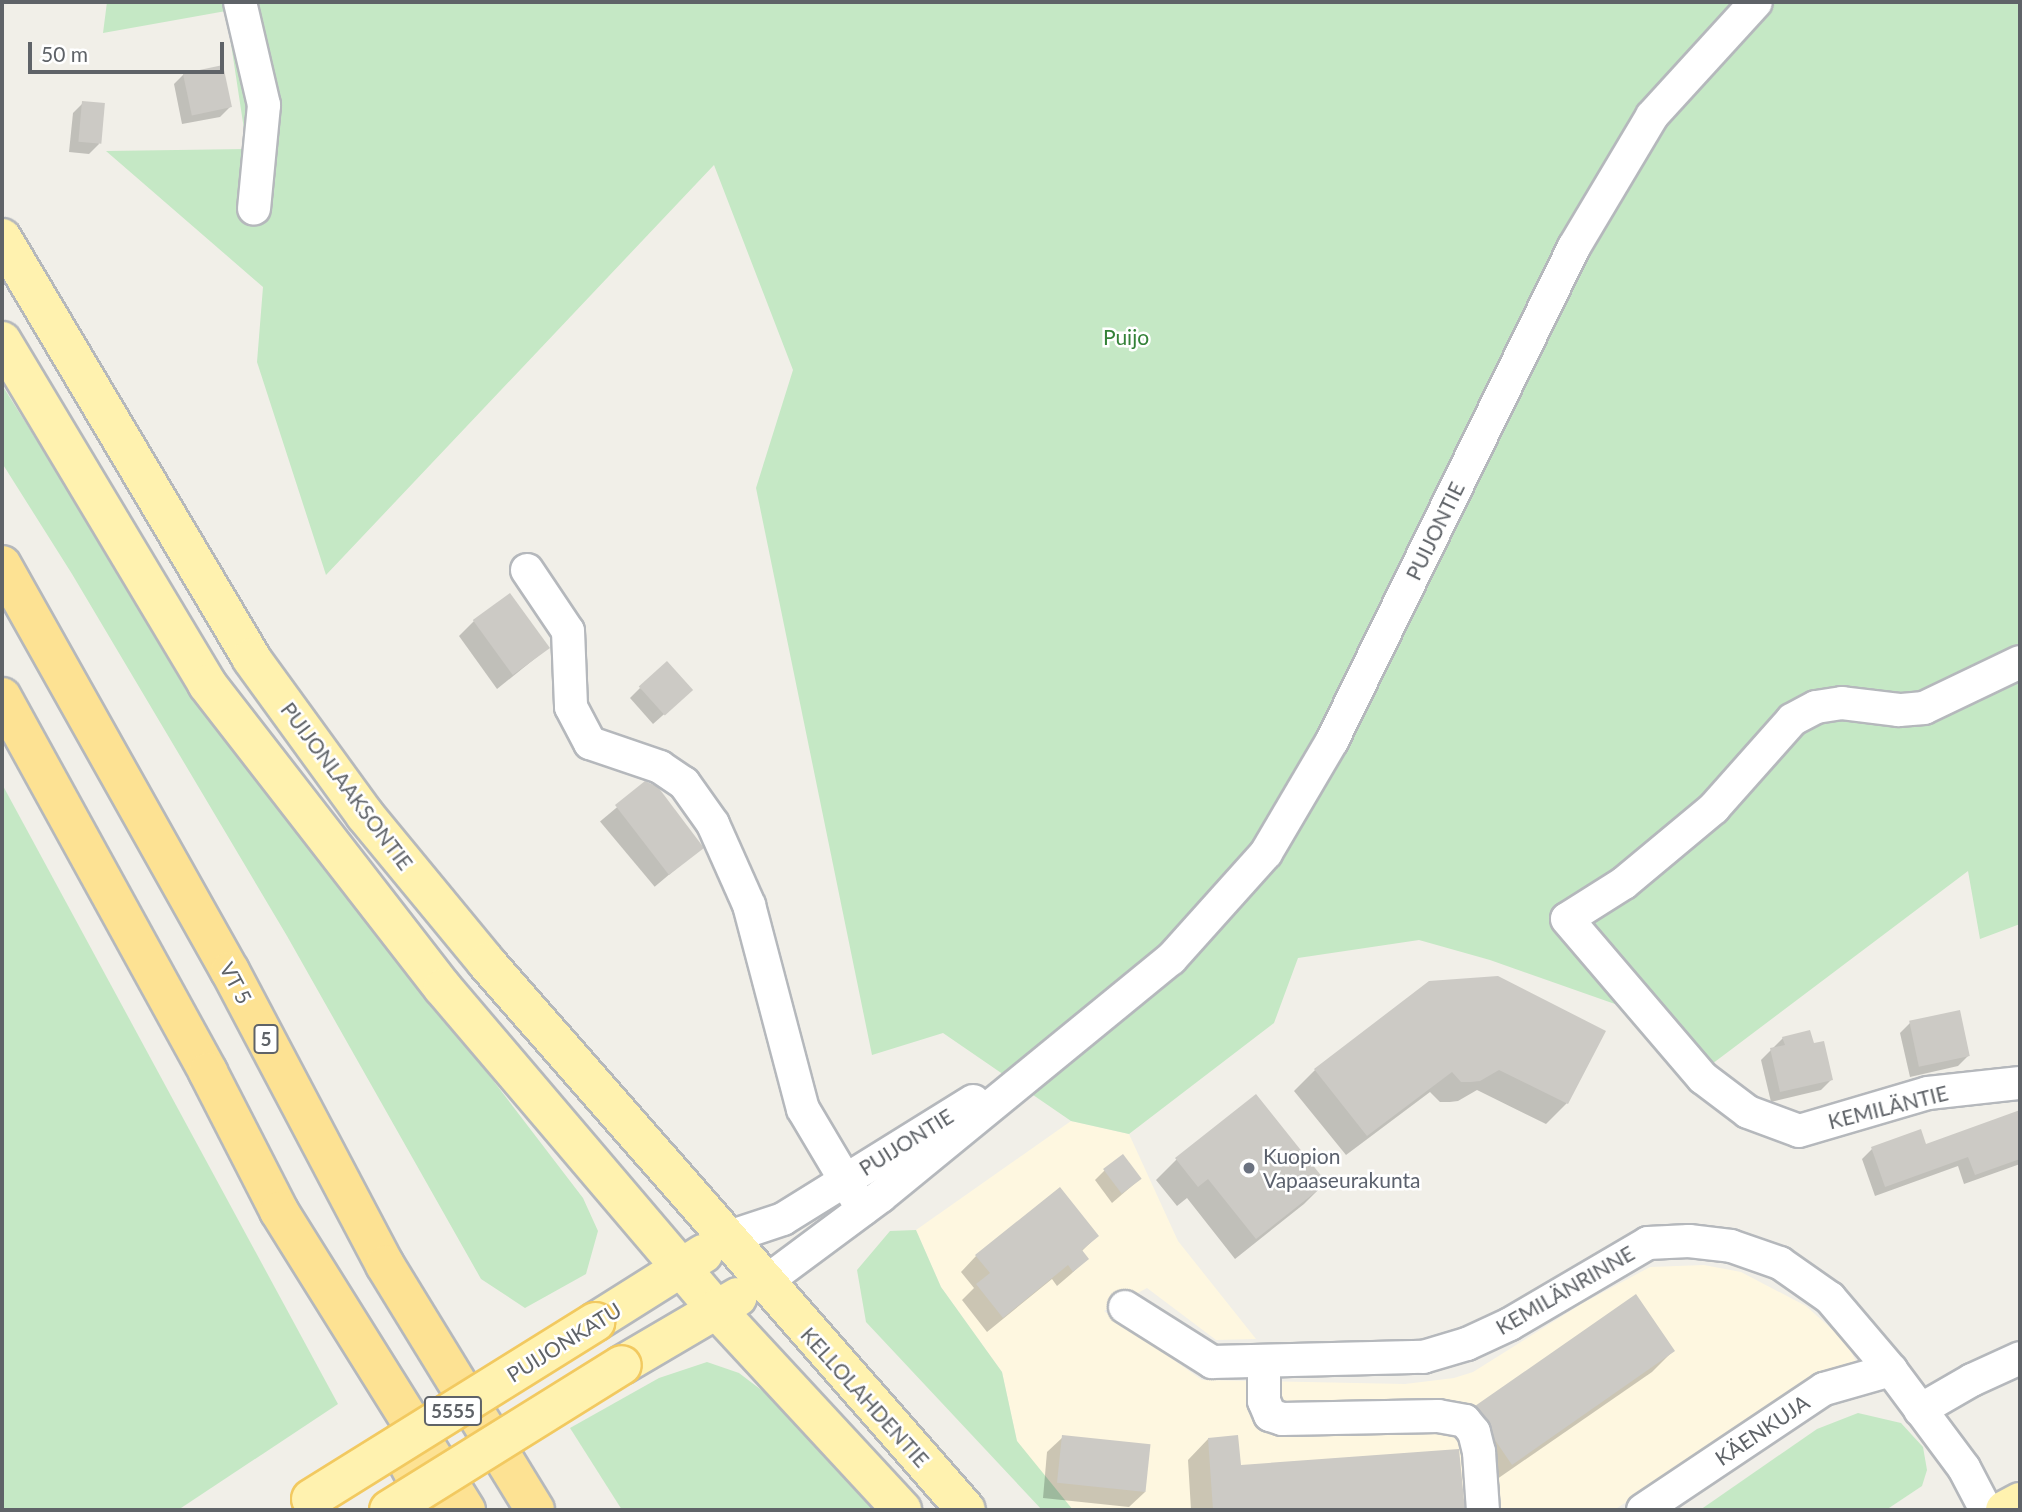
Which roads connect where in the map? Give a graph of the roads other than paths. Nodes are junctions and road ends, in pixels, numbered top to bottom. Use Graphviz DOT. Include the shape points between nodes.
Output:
graph roads {
  1 [pos="240,2"];
  2 [pos="1756,2"];
  3 [pos="254,209"];
  4 [pos="2,238"];
  5 [pos="2,341"];
  6 [pos="2,565"];
  7 [pos="527,570"];
  8 [pos="2020,662"];
  9 [pos="2,697"];
  10 [pos="1081,1034"];
  11 [pos="2020,1083"];
  12 [pos="845,1180"];
  13 [pos="863,1210"];
  14 [pos="279,1211"];
  15 [pos="726,1238"];
  16 [pos="684,1268"];
  17 [pos="764,1283"];
  18 [pos="1125,1307"];
  19 [pos="716,1309"];
  20 [pos="2020,1358"];
  21 [pos="1264,1361"];
  22 [pos="1891,1370"];
  23 [pos="1920,1410"];
  24 [pos="2020,1502"];
  25 [pos="303,1505"];
  26 [pos="389,1510"];
  27 [pos="433,1510"];
  28 [pos="466,1510"];
  29 [pos="535,1510"];
  30 [pos="902,1510"];
  31 [pos="966,1510"];
  32 [pos="1483,1510"];
  33 [pos="1643,1510"];
  34 [pos="1986,1510"];
  35 [pos="2005,1510"];
  1 -- 3 [label="street" via="264,105"];
  2 -- 10 [label="street, PUIJONTIE / 5555" via="1652,116 1574,247 1332,741 1266,853 1171,960"];
  4 -- 15 [label="main road, PUIJONLAAKSONTIE" via="267,681 374,826 486,962"];
  5 -- 16 [label="main road" via="207,684 443,988"];
  6 -- 29 [label="highway, VT 5 / 5" via="230,971 385,1265"];
  7 -- 12 [label="street" via="568,631 571,707 590,743 668,772 684,783 713,824 749,905 803,1109"];
  8 -- 11 [label="street, KEMILÄNTIE" via="1924,708 1899,710 1842,703 1816,707 1792,720 1714,808 1624,883 1567,919 1703,1078 1748,1112 1799,1132 1928,1093"];
  9 -- 14 [label="highway" via="202,1060"];
  10 -- 12 [label="street, PUIJONTIE / 5555"];
  10 -- 13 [label="street, PUIJONTIE / 5555"];
  12 -- 13 [label="street"];
  12 -- 15 [label="street, PUIJONTIE / 5555" via="783,1219"];
  13 -- 17 [label="street, PUIJONTIE / 5555"];
  14 -- 27 [label="highway"];
  14 -- 28 [label="highway"];
  15 -- 16 [label="main road, PUIJONKATU / 5555"];
  15 -- 17 [label="main road, PUIJONLAAKSONTIE"];
  16 -- 19 [label="main road"];
  16 -- 25 [label="main road, PUIJONKATU / 5555, bridge"];
  17 -- 19 [label="main road, 5555"];
  17 -- 31 [label="main road, KELLOLAHDENTIE"];
  18 -- 21 [label="street, KEMILÄNRINNE" via="1212,1362"];
  19 -- 26 [label="main road, 5555, bridge"];
  19 -- 30 [label="main road"];
  20 -- 23 [label="street"];
  21 -- 22 [label="street, KEMILÄNRINNE" via="1423,1357 1510,1324 1648,1243 1689,1241 1731,1245 1780,1263 1830,1298"];
  21 -- 32 [label="street" via="1264,1402 1270,1415 1282,1419 1438,1416 1465,1421 1474,1432 1479,1452"];
  22 -- 23 [label="street, KEMILÄNRINNE"];
  22 -- 33 [label="street, KÄENKUJA" via="1824,1389"];
  23 -- 34 [label="street, KEMILÄNRINNE" via="1964,1468"];
  24 -- 35 [label="main road"];
}
